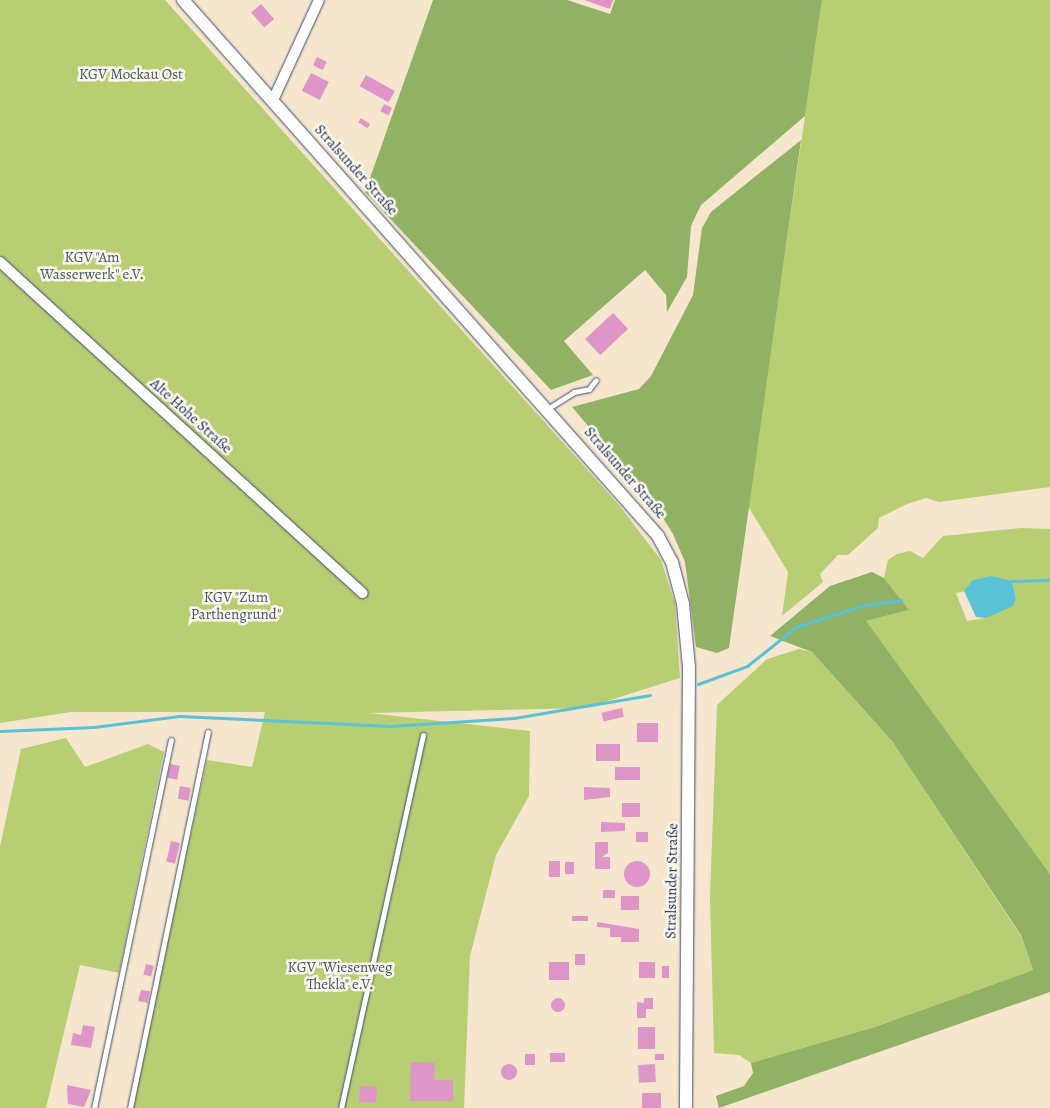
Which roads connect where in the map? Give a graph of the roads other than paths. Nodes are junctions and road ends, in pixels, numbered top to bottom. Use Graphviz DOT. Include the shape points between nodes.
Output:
graph roads {
  1 [pos="183,0"];
  2 [pos="319,0"];
  3 [pos="272,100"];
  4 [pos="0,262"];
  5 [pos="596,380"];
  6 [pos="546,409"];
  7 [pos="362,593"];
  8 [pos="208,732"];
  9 [pos="423,735"];
  10 [pos="171,740"];
  11 [pos="94,1108"];
  12 [pos="130,1108"];
  13 [pos="341,1108"];
  14 [pos="686,1108"];
  1 -- 3 [label="street, Stralsunder Straße"];
  2 -- 3 [label="street"];
  3 -- 6 [label="street, Stralsunder Straße"];
  4 -- 7 [label="street, Alte Hohe Straße"];
  5 -- 6 [label="lane" via="589,389 574,392"];
  6 -- 14 [label="street, Stralsunder Straße" via="658,536 681,590 689,676"];
  8 -- 12 [label="lane"];
  9 -- 13 [label="lane"];
  10 -- 11 [label="lane"];
}
